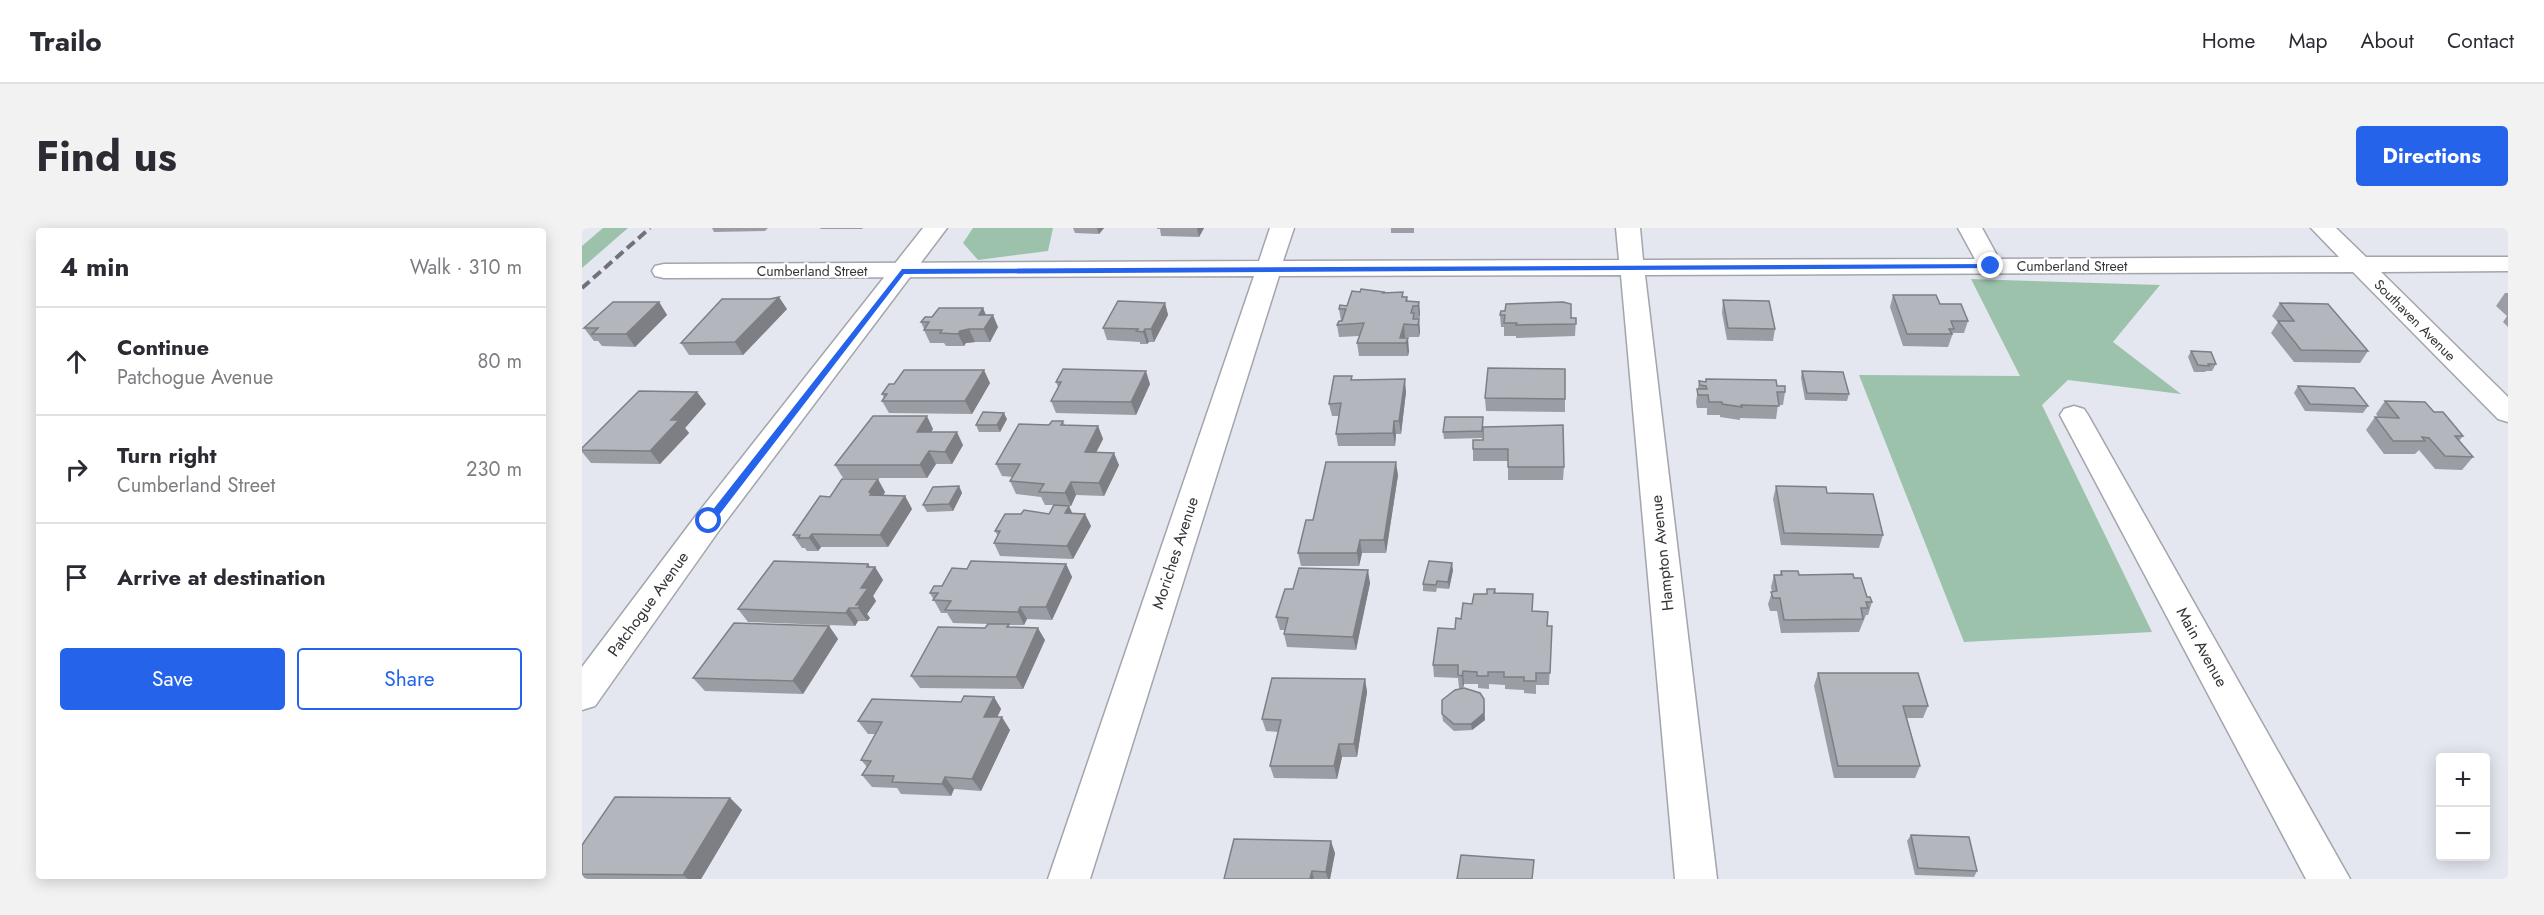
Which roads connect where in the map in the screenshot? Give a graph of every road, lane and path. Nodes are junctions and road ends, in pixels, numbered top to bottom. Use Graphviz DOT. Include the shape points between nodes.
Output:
graph roads {
  1 [pos="935,228"];
  2 [pos="1282,228"];
  3 [pos="1628,228"];
  4 [pos="1970,228"];
  5 [pos="2323,228"];
  6 [pos="2508,264"];
  7 [pos="1991,266"];
  8 [pos="2360,266"];
  9 [pos="1633,268"];
  10 [pos="1268,269"];
  11 [pos="664,271"];
  12 [pos="902,271"];
  13 [pos="2508,412"];
  14 [pos="2074,415"];
  15 [pos="582,695"];
  16 [pos="1069,879"];
  17 [pos="1696,879"];
  18 [pos="2330,879"];
  1 -- 12 [label="street, Patchogue Avenue"];
  2 -- 10 [label="street, Moriches Avenue"];
  3 -- 9 [label="street, Hampton Avenue"];
  4 -- 7 [label="street"];
  5 -- 8 [label="street, Southaven Avenue"];
  6 -- 8 [label="street, Cumberland Street"];
  7 -- 8 [label="street, Cumberland Street"];
  7 -- 9 [label="street, Cumberland Street"];
  8 -- 13 [label="street, Southaven Avenue"];
  9 -- 10 [label="street, Cumberland Street"];
  9 -- 17 [label="street, Hampton Avenue"];
  10 -- 12 [label="street, Cumberland Street"];
  10 -- 16 [label="street, Moriches Avenue"];
  11 -- 12 [label="street, Cumberland Street"];
  12 -- 15 [label="street, Patchogue Avenue" via="709,521"];
  14 -- 18 [label="street, Main Avenue"];
}
